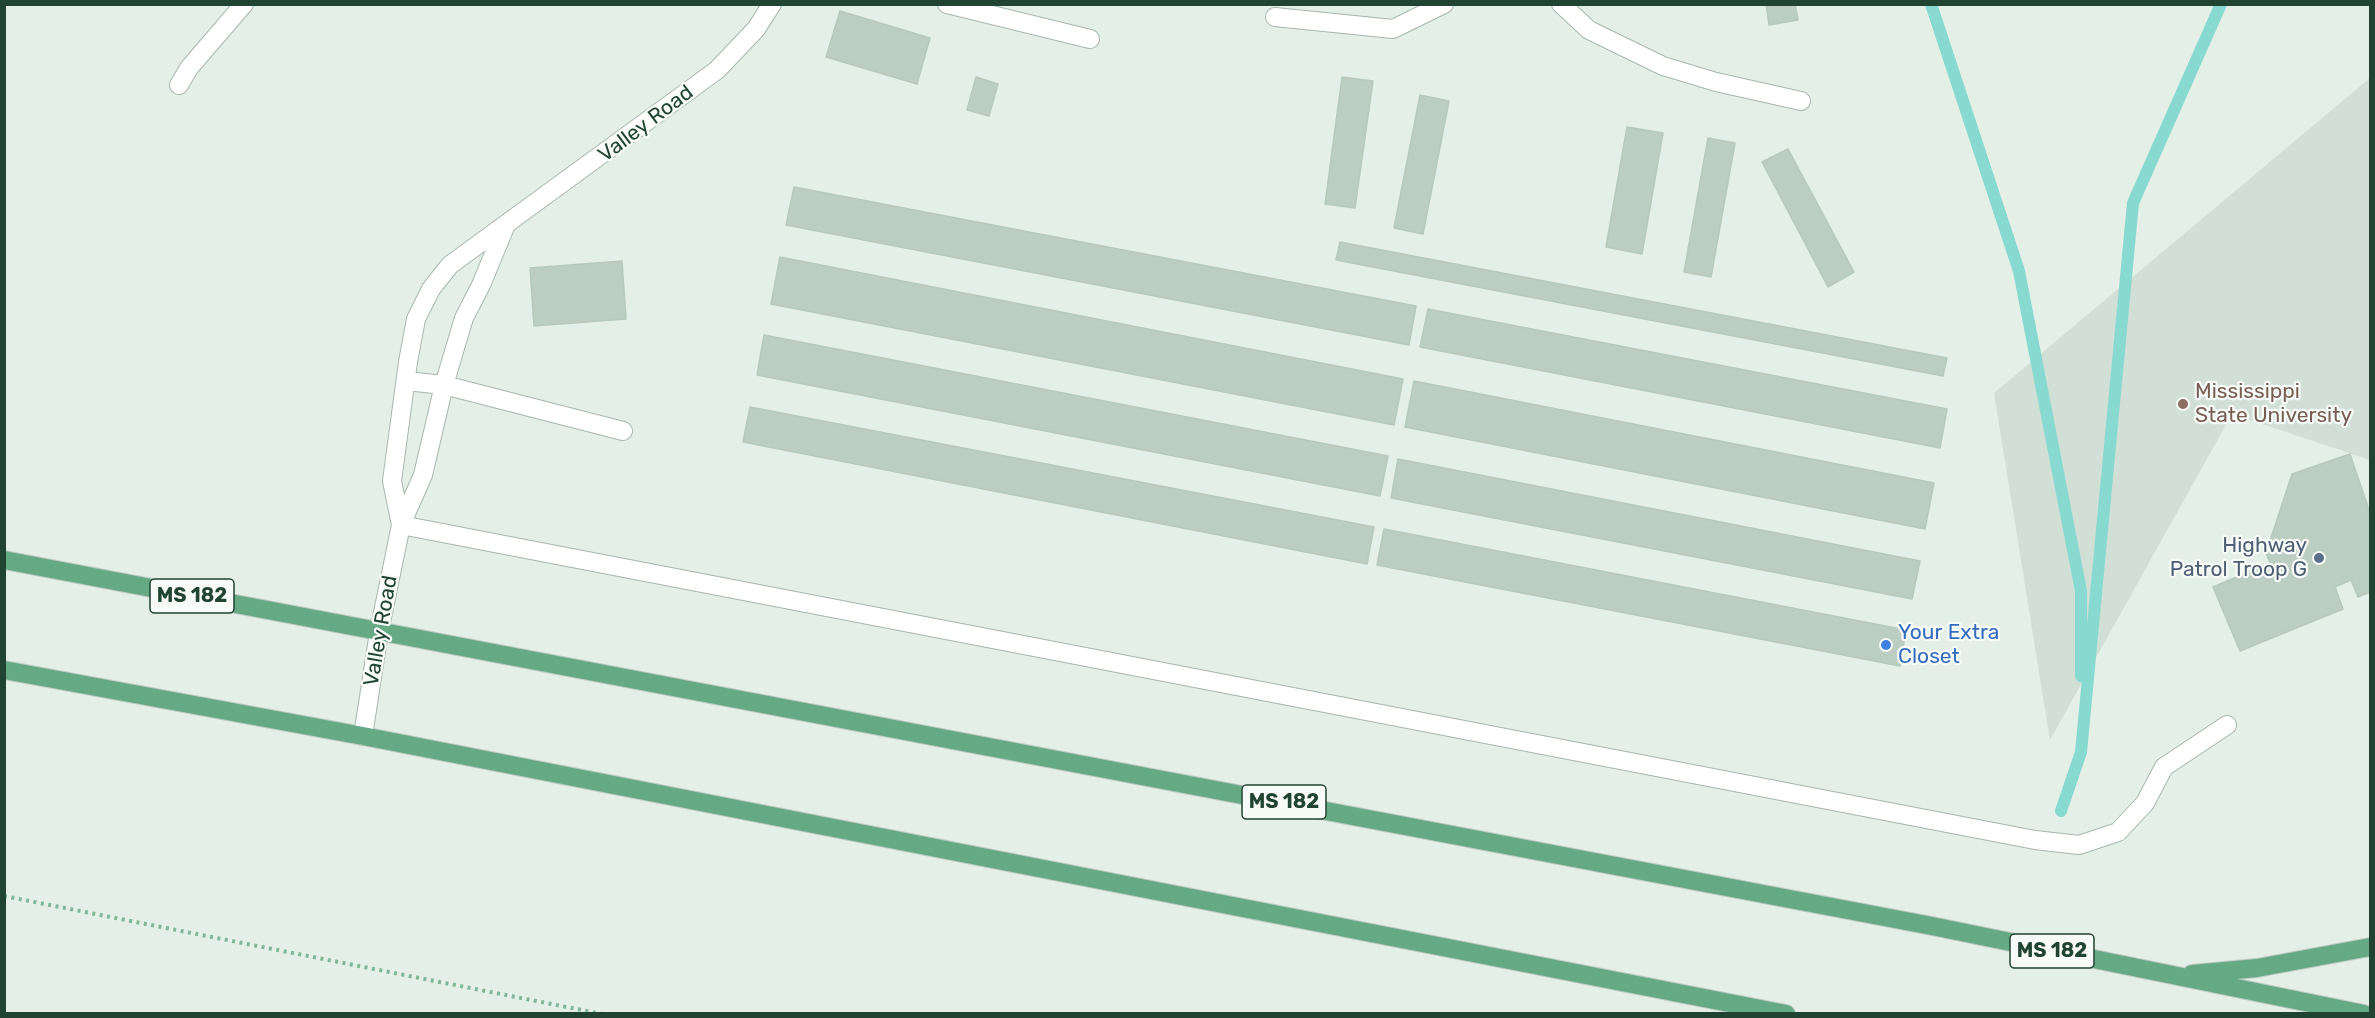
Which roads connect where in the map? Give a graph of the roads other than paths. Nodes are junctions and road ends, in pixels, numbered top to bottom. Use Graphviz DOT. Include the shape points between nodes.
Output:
graph roads {
  1 [pos="244,4"];
  2 [pos="772,4"];
  3 [pos="947,4"];
  4 [pos="1444,4"];
  5 [pos="1561,4"];
  6 [pos="1275,17"];
  7 [pos="1090,39"];
  8 [pos="179,85"];
  9 [pos="1801,101"];
  10 [pos="505,227"];
  11 [pos="406,381"];
  12 [pos="444,385"];
  13 [pos="623,431"];
  14 [pos="401,525"];
  15 [pos="4,560"];
  16 [pos="379,632"];
  17 [pos="4,670"];
  18 [pos="2227,725"];
  19 [pos="363,736"];
  20 [pos="2370,947"];
  21 [pos="2172,976"];
  22 [pos="1786,1014"];
  23 [pos="2364,1014"];
  1 -- 8 [label="street"];
  2 -- 10 [label="street, Valley Road" via="756,29 717,70"];
  3 -- 7 [label="street"];
  4 -- 6 [label="street" via="1393,29"];
  5 -- 9 [label="street" via="1589,30 1663,66"];
  10 -- 11 [label="street, Valley Road" via="450,266 431,289 416,319"];
  10 -- 12 [label="street, Valley Road" via="464,318"];
  11 -- 12 [label="street"];
  11 -- 14 [label="street, Valley Road" via="392,481"];
  12 -- 13 [label="street"];
  12 -- 14 [label="street, Valley Road" via="423,476"];
  14 -- 16 [label="street, Valley Road"];
  14 -- 18 [label="street" via="2035,840 2079,844 2118,831 2145,802 2164,767"];
  15 -- 16 [label="main road, MS 182"];
  16 -- 19 [label="street, Valley Road"];
  16 -- 21 [label="main road, MS 182" via="1838,908"];
  17 -- 19 [label="main road"];
  19 -- 22 [label="main road"];
  20 -- 21 [label="main road" via="2257,968"];
  21 -- 23 [label="main road, MS 182"];
}
